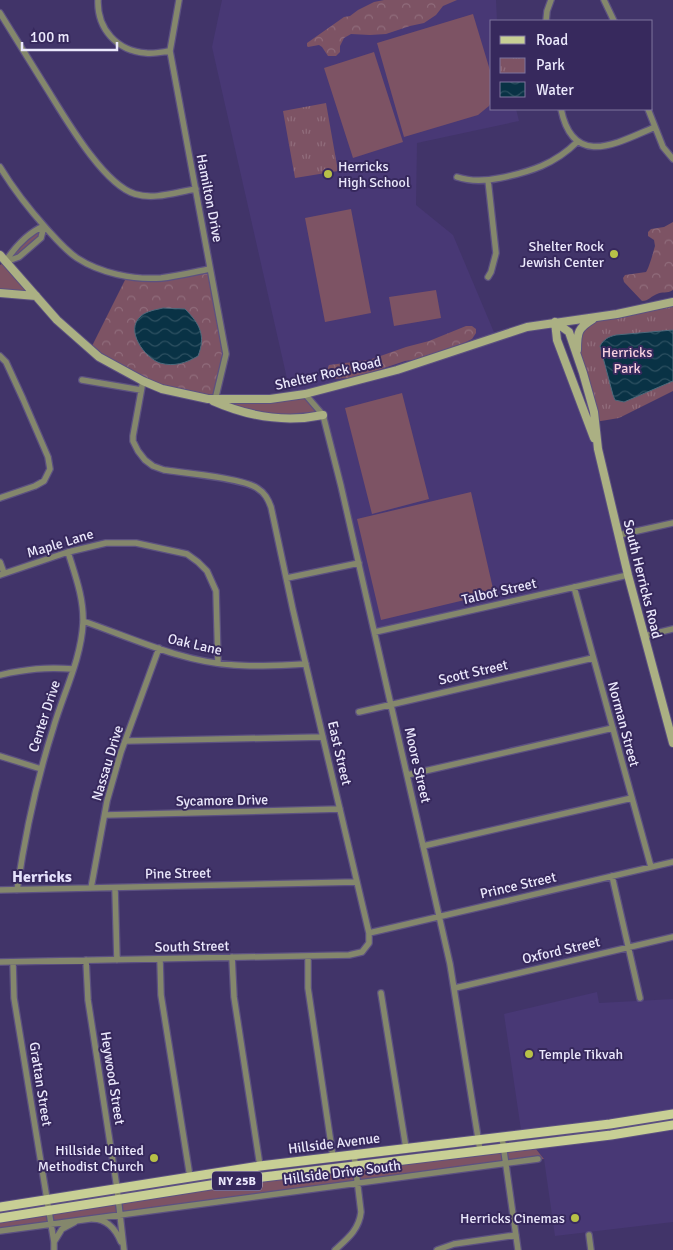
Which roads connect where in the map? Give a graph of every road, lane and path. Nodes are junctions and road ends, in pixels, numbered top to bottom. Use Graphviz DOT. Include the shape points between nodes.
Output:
graph roads {
  1 [pos="98,0"];
  2 [pos="179,0"];
  3 [pos="550,0"];
  4 [pos="604,0"];
  5 [pos="0,13"];
  6 [pos="546,20"];
  7 [pos="614,20"];
  8 [pos="170,51"];
  9 [pos="561,110"];
  10 [pos="648,110"];
  11 [pos="655,127"];
  12 [pos="577,142"];
  13 [pos="673,159"];
  14 [pos="0,167"];
  15 [pos="458,177"];
  16 [pos="488,180"];
  17 [pos="196,189"];
  18 [pos="44,226"];
  19 [pos="2,261"];
  20 [pos="210,269"];
  21 [pos="488,278"];
  22 [pos="0,293"];
  23 [pos="36,296"];
  24 [pos="673,302"];
  25 [pos="596,317"];
  26 [pos="555,322"];
  27 [pos="577,354"];
  28 [pos="0,356"];
  29 [pos="82,380"];
  30 [pos="143,381"];
  31 [pos="141,390"];
  32 [pos="305,394"];
  33 [pos="212,400"];
  34 [pos="323,415"];
  35 [pos="598,449"];
  36 [pos="0,498"];
  37 [pos="673,523"];
  38 [pos="619,535"];
  39 [pos="68,552"];
  40 [pos="0,562"];
  41 [pos="358,563"];
  42 [pos="2,574"];
  43 [pos="628,575"];
  44 [pos="287,578"];
  45 [pos="574,587"];
  46 [pos="83,621"];
  47 [pos="673,629"];
  48 [pos="374,632"];
  49 [pos="644,636"];
  50 [pos="159,648"];
  51 [pos="593,658"];
  52 [pos="218,663"];
  53 [pos="306,664"];
  54 [pos="73,669"];
  55 [pos="0,675"];
  56 [pos="391,704"];
  57 [pos="359,712"];
  58 [pos="613,728"];
  59 [pos="323,738"];
  60 [pos="126,741"];
  61 [pos="673,743"];
  62 [pos="0,756"];
  63 [pos="41,769"];
  64 [pos="407,775"];
  65 [pos="632,798"];
  66 [pos="340,809"];
  67 [pos="105,814"];
  68 [pos="423,846"];
  69 [pos="673,862"];
  70 [pos="651,867"];
  71 [pos="612,876"];
  72 [pos="356,882"];
  73 [pos="90,888"];
  74 [pos="115,888"];
  75 [pos="0,890"];
  76 [pos="17,890"];
  77 [pos="440,916"];
  78 [pos="369,932"];
  79 [pos="673,938"];
  80 [pos="628,948"];
  81 [pos="308,956"];
  82 [pos="232,957"];
  83 [pos="160,959"];
  84 [pos="86,960"];
  85 [pos="117,960"];
  86 [pos="0,962"];
  87 [pos="13,962"];
  88 [pos="455,988"];
  89 [pos="381,993"];
  90 [pos="640,998"];
  91 [pos="673,1114"];
  92 [pos="673,1125"];
  93 [pos="502,1137"];
  94 [pos="478,1139"];
  95 [pos="503,1147"];
  96 [pos="406,1148"];
  97 [pos="480,1150"];
  98 [pos="354,1154"];
  99 [pos="333,1157"];
  100 [pos="538,1159"];
  101 [pos="506,1164"];
  102 [pos="355,1165"];
  103 [pos="260,1166"];
  104 [pos="190,1177"];
  105 [pos="358,1182"];
  106 [pos="117,1188"];
  107 [pos="46,1199"];
  108 [pos="119,1199"];
  109 [pos="0,1207"];
  110 [pos="48,1210"];
  111 [pos="120,1213"];
  112 [pos="0,1218"];
  113 [pos="84,1218"];
  114 [pos="51,1223"];
  115 [pos="0,1231"];
  116 [pos="516,1235"];
  117 [pos="589,1235"];
  118 [pos="54,1242"];
  119 [pos="124,1249"];
  120 [pos="54,1250"];
  121 [pos="334,1250"];
  122 [pos="437,1250"];
  123 [pos="518,1250"];
  124 [pos="591,1250"];
  1 -- 8 [label="street" via="102,22 115,41 141,53"];
  2 -- 8 [label="street, Hamilton Drive"];
  3 -- 6 [label="street"];
  4 -- 7 [label="street"];
  5 -- 17 [label="street" via="78,140 114,182 127,191 146,196"];
  8 -- 17 [label="street, Hamilton Drive"];
  9 -- 12 [label="street" via="568,130"];
  10 -- 11 [label="street"];
  11 -- 12 [label="street" via="604,146"];
  11 -- 13 [label="street" via="663,147"];
  12 -- 16 [label="street" via="541,167"];
  14 -- 18 [label="street" via="15,192"];
  15 -- 16 [label="street" via="472,181"];
  16 -- 21 [label="street" via="496,253"];
  17 -- 20 [label="street, Hamilton Drive"];
  18 -- 19 [label="street" via="35,230"];
  18 -- 19 [label="street" via="41,238 19,257"];
  18 -- 20 [label="street" via="77,258 120,275 160,278"];
  19 -- 23 [label="main road, Shelter Rock Road"];
  20 -- 33 [label="street, Hamilton Drive" via="226,354"];
  22 -- 23 [label="main road"];
  23 -- 30 [label="main road, Shelter Rock Road" via="90,350"];
  24 -- 25 [label="main road, Shelter Rock Road"];
  25 -- 26 [label="main road, Shelter Rock Road"];
  25 -- 27 [label="main road" via="580,328"];
  26 -- 27 [label="main road, South Herricks Road" via="569,332"];
  26 -- 32 [label="main road, Shelter Rock Road" via="527,327 398,370"];
  26 -- 35 [label="main road, South Herricks Road" via="557,340"];
  27 -- 35 [label="main road, South Herricks Road" via="594,412"];
  28 -- 36 [label="street" via="23,399 50,468 44,481"];
  29 -- 31 [label="street"];
  30 -- 31 [label="street"];
  30 -- 33 [label="main road, Shelter Rock Road" via="162,389"];
  31 -- 44 [label="street, East Street" via="133,436 138,452 153,466 164,470 257,488 268,498"];
  32 -- 33 [label="main road, Shelter Rock Road" via="270,399"];
  32 -- 34 [label="street, Moore Street"];
  33 -- 34 [label="main road" via="252,414 276,418"];
  34 -- 41 [label="street, Moore Street"];
  35 -- 38 [label="main road, South Herricks Road"];
  37 -- 38 [label="street"];
  38 -- 43 [label="main road, South Herricks Road"];
  39 -- 42 [label="street, Maple Lane"];
  39 -- 46 [label="street, Center Drive" via="82,596"];
  39 -- 52 [label="street, Maple Lane" via="93,544 122,542 181,552 194,558 207,571 216,591"];
  40 -- 42 [label="street"];
  41 -- 44 [label="street"];
  41 -- 48 [label="street, Moore Street"];
  43 -- 45 [label="street, Talbot Street"];
  43 -- 49 [label="main road, South Herricks Road"];
  44 -- 53 [label="street, East Street"];
  45 -- 48 [label="street, Talbot Street"];
  45 -- 51 [label="street, Norman Street"];
  46 -- 50 [label="street, Oak Lane"];
  46 -- 54 [label="street, Center Drive"];
  47 -- 49 [label="street"];
  48 -- 56 [label="street, Moore Street"];
  49 -- 61 [label="main road, South Herricks Road"];
  50 -- 52 [label="street, Oak Lane"];
  50 -- 60 [label="street, Nassau Drive"];
  51 -- 56 [label="street, Scott Street"];
  51 -- 58 [label="street, Norman Street"];
  52 -- 53 [label="street, Oak Lane" via="250,666"];
  53 -- 59 [label="street, East Street"];
  54 -- 55 [label="street" via="30,668"];
  54 -- 63 [label="street, Center Drive"];
  56 -- 57 [label="street, Scott Street"];
  56 -- 64 [label="street, Moore Street"];
  58 -- 64 [label="street"];
  58 -- 65 [label="street, Norman Street"];
  59 -- 60 [label="street"];
  59 -- 66 [label="street, East Street"];
  60 -- 67 [label="street, Nassau Drive"];
  62 -- 63 [label="street"];
  63 -- 76 [label="street, Center Drive"];
  64 -- 68 [label="street, Moore Street"];
  65 -- 68 [label="street"];
  65 -- 70 [label="street, Norman Street"];
  66 -- 67 [label="street, Sycamore Drive"];
  66 -- 72 [label="street, East Street"];
  67 -- 73 [label="street, Nassau Drive"];
  68 -- 77 [label="street, Moore Street"];
  69 -- 70 [label="street, Prince Street"];
  70 -- 71 [label="street, Prince Street"];
  71 -- 77 [label="street, Prince Street"];
  71 -- 80 [label="street"];
  72 -- 74 [label="street, Pine Street"];
  72 -- 78 [label="street, East Street"];
  73 -- 74 [label="street, Pine Street"];
  73 -- 76 [label="street, Pine Street"];
  74 -- 85 [label="street"];
  75 -- 76 [label="street, Pine Street"];
  77 -- 78 [label="street, Prince Street"];
  77 -- 88 [label="street, Moore Street"];
  78 -- 81 [label="street, South Street" via="369,942 359,954"];
  79 -- 80 [label="street, Oxford Street"];
  80 -- 88 [label="street, Oxford Street"];
  80 -- 90 [label="street"];
  81 -- 82 [label="street, South Street"];
  81 -- 99 [label="street" via="308,988"];
  82 -- 83 [label="street, South Street"];
  82 -- 103 [label="street" via="234,997"];
  83 -- 85 [label="street, South Street"];
  83 -- 104 [label="street" via="161,995"];
  84 -- 85 [label="street, South Street"];
  84 -- 87 [label="street, South Street"];
  84 -- 106 [label="street, Heywood Street" via="88,1000"];
  86 -- 87 [label="street, South Street"];
  87 -- 107 [label="street, Grattan Street" via="14,998"];
  88 -- 94 [label="street, Moore Street"];
  89 -- 96 [label="street"];
  91 -- 93 [label="main road, Hillside Avenue / NY 25B"];
  92 -- 95 [label="main road, Hillside Avenue / NY 25B"];
  93 -- 94 [label="main road, Hillside Avenue / NY 25B"];
  93 -- 95 [label="street"];
  94 -- 96 [label="main road, Hillside Avenue / NY 25B"];
  94 -- 97 [label="street, Moore Street"];
  95 -- 97 [label="main road, Hillside Avenue / NY 25B"];
  95 -- 101 [label="street"];
  96 -- 98 [label="main road, Hillside Avenue / NY 25B"];
  97 -- 102 [label="main road, Hillside Avenue / NY 25B"];
  98 -- 99 [label="main road, Hillside Avenue / NY 25B"];
  98 -- 102 [label="street"];
  99 -- 103 [label="main road, Hillside Avenue / NY 25B"];
  100 -- 101 [label="street, Hillside Drive South"];
  101 -- 105 [label="street, Hillside Drive South"];
  101 -- 116 [label="street"];
  102 -- 105 [label="street"];
  102 -- 108 [label="main road, Hillside Avenue / NY 25B"];
  103 -- 104 [label="main road, Hillside Avenue / NY 25B"];
  104 -- 106 [label="main road, Hillside Avenue / NY 25B"];
  105 -- 111 [label="street, Hillside Drive South"];
  105 -- 121 [label="street" via="360,1220 349,1237"];
  106 -- 107 [label="main road, Hillside Avenue / NY 25B"];
  106 -- 108 [label="street, Heywood Street"];
  107 -- 109 [label="main road, Hillside Avenue / NY 25B"];
  107 -- 110 [label="street, Grattan Street"];
  108 -- 110 [label="main road, Hillside Avenue / NY 25B"];
  108 -- 111 [label="street, Heywood Street"];
  110 -- 112 [label="main road, Hillside Avenue / NY 25B"];
  110 -- 114 [label="street, Grattan Street"];
  111 -- 113 [label="street, Hillside Drive South"];
  111 -- 119 [label="street, Heywood Street"];
  113 -- 114 [label="street, Hillside Drive South"];
  113 -- 118 [label="street" via="62,1229"];
  113 -- 119 [label="street" via="109,1224"];
  114 -- 115 [label="street, Hillside Drive South"];
  114 -- 118 [label="street, Grattan Street"];
  116 -- 122 [label="street" via="454,1244"];
  116 -- 123 [label="street"];
  117 -- 124 [label="street"];
  118 -- 120 [label="street, Grattan Street"];
}
